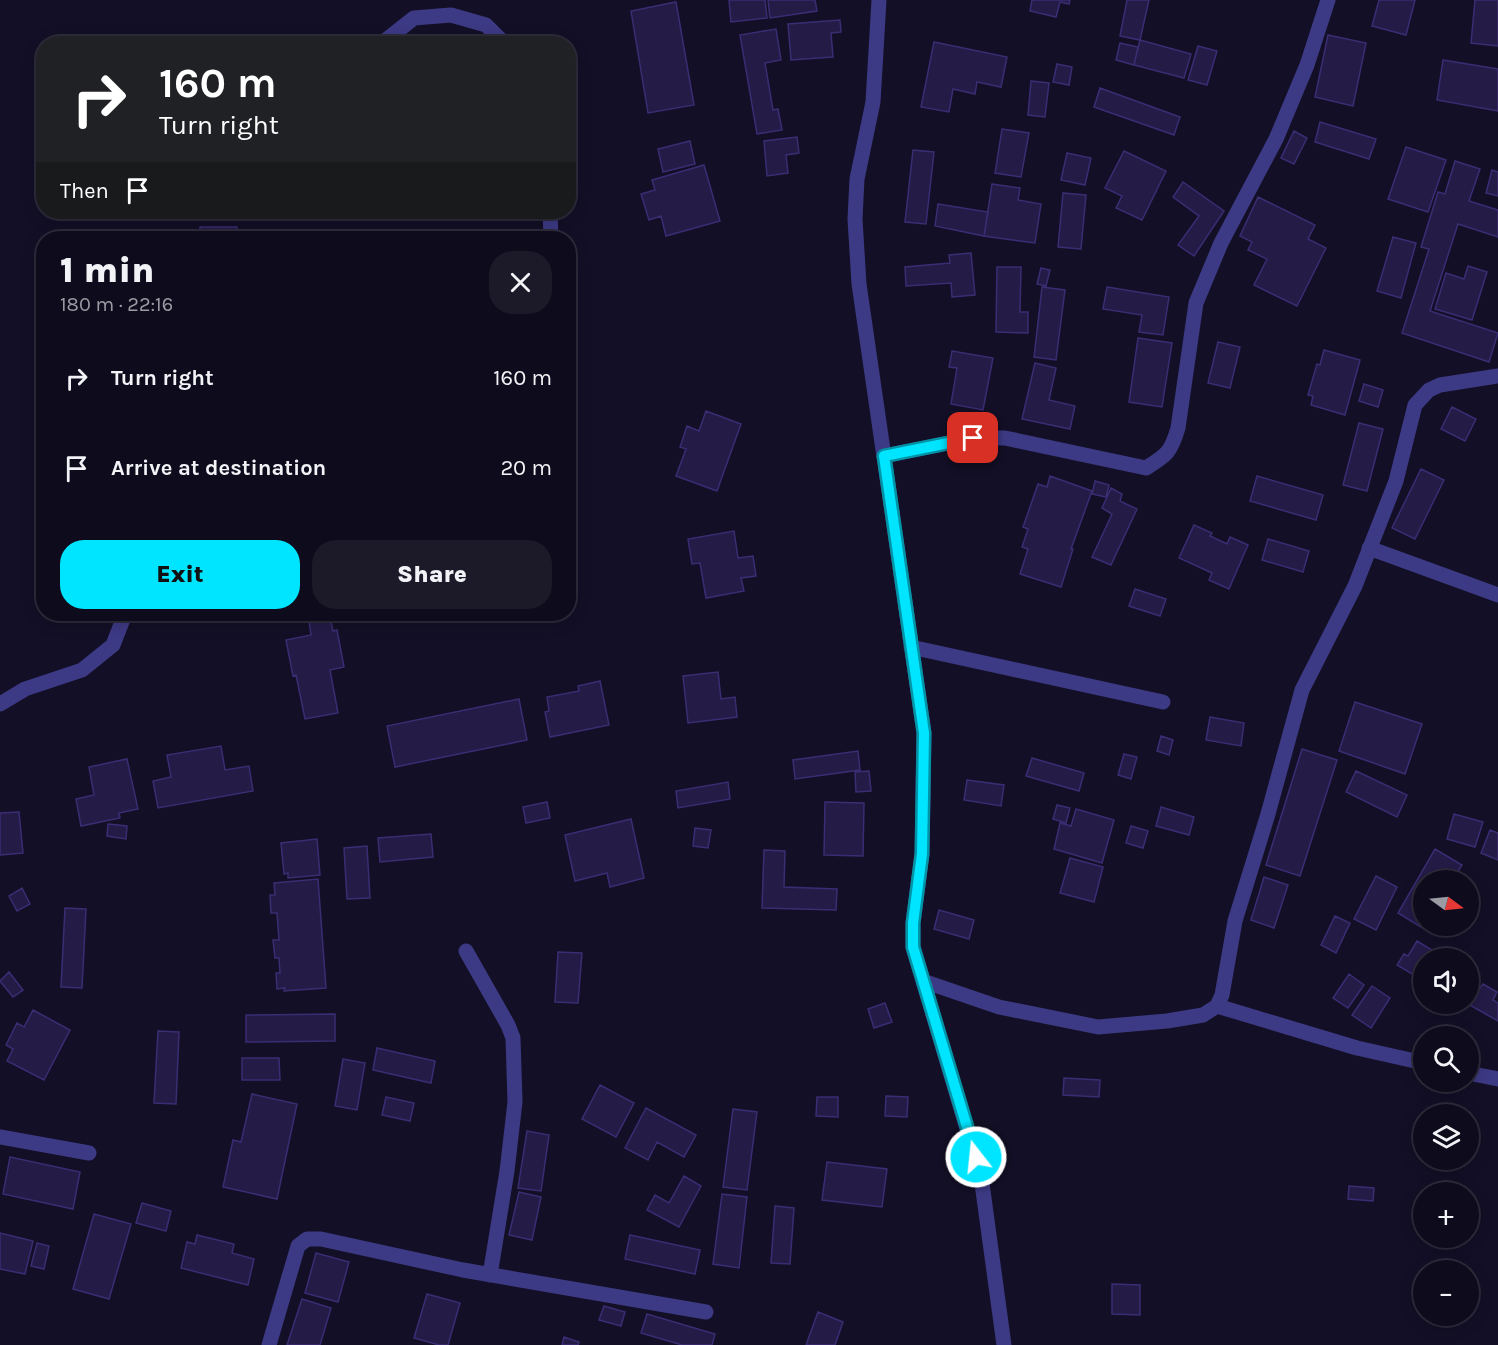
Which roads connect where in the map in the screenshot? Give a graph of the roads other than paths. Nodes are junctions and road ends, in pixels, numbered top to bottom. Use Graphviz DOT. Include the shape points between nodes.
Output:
graph roads {
  1 [pos="879,0"];
  2 [pos="1328,0"];
  3 [pos="391,36"];
  4 [pos="497,36"];
  5 [pos="1498,376"];
  6 [pos="884,456"];
  7 [pos="1370,548"];
  8 [pos="1498,595"];
  9 [pos="122,621"];
  10 [pos="912,646"];
  11 [pos="1163,702"];
  12 [pos="0,704"];
  13 [pos="466,951"];
  14 [pos="923,981"];
  15 [pos="1217,1005"];
  16 [pos="1413,1061"];
  17 [pos="1479,1075"];
  18 [pos="1498,1079"];
  19 [pos="0,1137"];
  20 [pos="89,1153"];
  21 [pos="490,1275"];
  22 [pos="706,1312"];
  23 [pos="269,1345"];
  24 [pos="1004,1345"];
  1 -- 6 [label="street" via="873,102 857,179 855,219 859,284"];
  2 -- 6 [label="street" via="1307,65 1276,139 1221,243 1196,303 1178,428 1173,446 1162,458 1146,468 1005,438 973,438"];
  3 -- 4 [label="street" via="414,18 451,15 486,25"];
  5 -- 7 [label="street" via="1440,385 1415,405 1396,481"];
  6 -- 10 [label="street"];
  7 -- 8 [label="street"];
  7 -- 15 [label="street" via="1302,690 1235,921"];
  9 -- 12 [label="street" via="113,645 82,670 25,688"];
  10 -- 11 [label="street"];
  10 -- 14 [label="street" via="924,733 922,854 913,923 913,947"];
  13 -- 21 [label="street" via="513,1038 514,1102"];
  14 -- 15 [label="street" via="999,1007 1098,1027 1203,1015"];
  14 -- 24 [label="street" via="981,1176"];
  15 -- 16 [label="street" via="1357,1048"];
  17 -- 18 [label="street"];
  19 -- 20 [label="street"];
  21 -- 22 [label="street"];
  21 -- 23 [label="street" via="307,1239 298,1246"];
}
